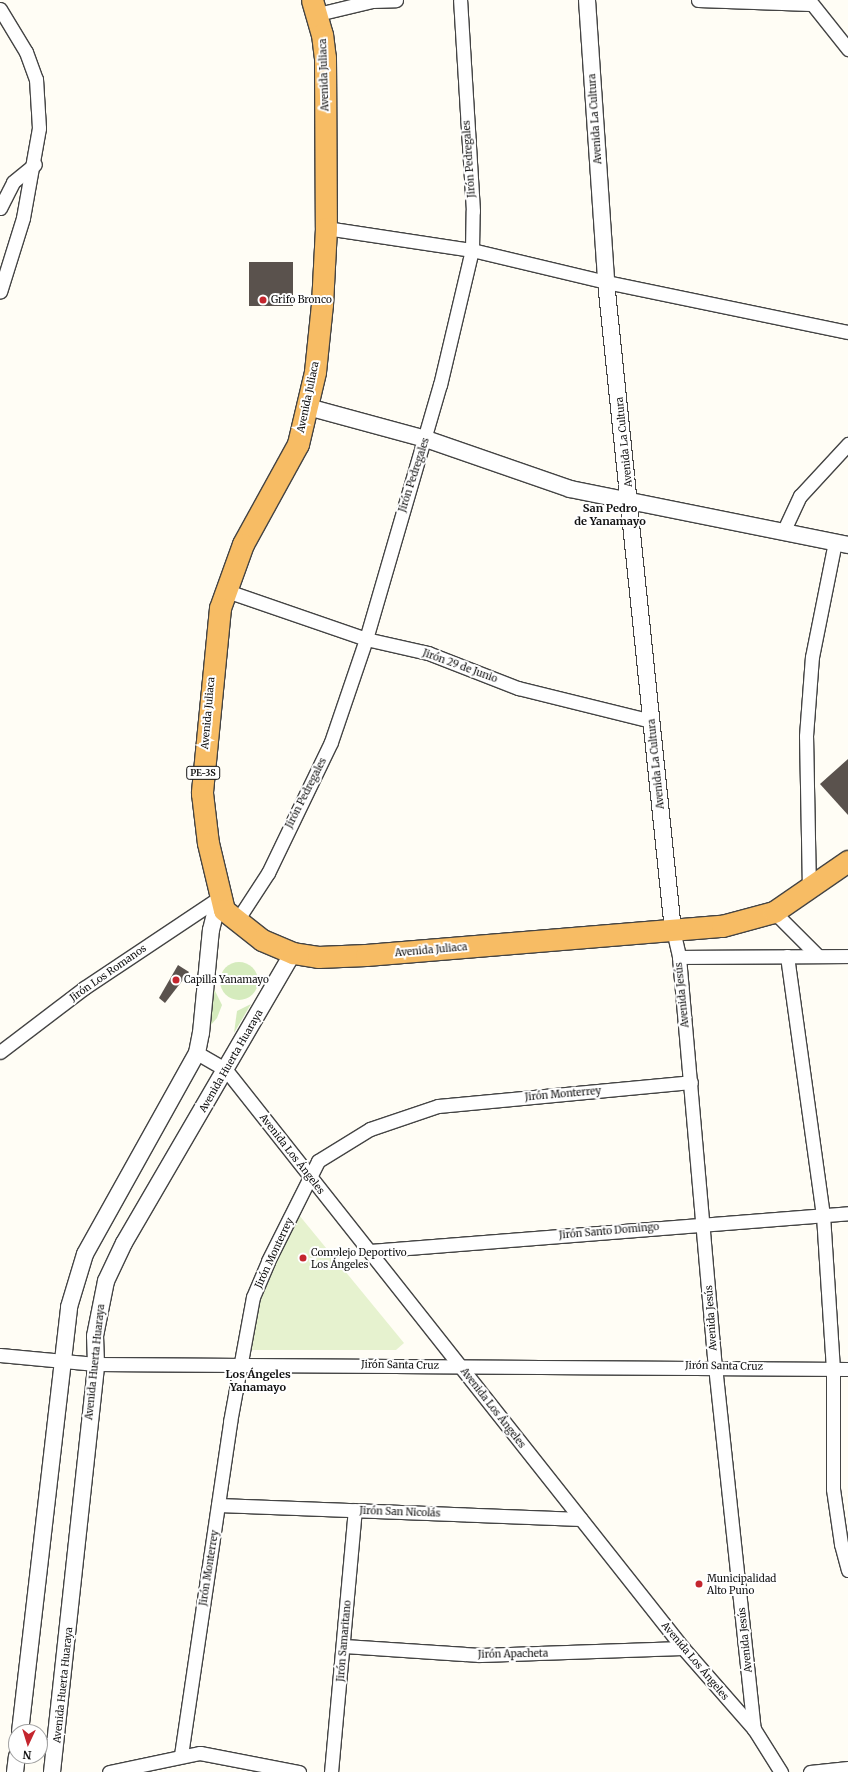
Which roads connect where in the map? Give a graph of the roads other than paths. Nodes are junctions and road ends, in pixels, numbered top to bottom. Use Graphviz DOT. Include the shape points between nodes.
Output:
graph roads {
  1 [pos="396,0"];
  2 [pos="460,0"];
  3 [pos="587,0"];
  4 [pos="698,0"];
  5 [pos="742,1"];
  6 [pos="809,2"];
  7 [pos="315,7"];
  8 [pos="0,9"];
  9 [pos="848,49"];
  10 [pos="35,164"];
  11 [pos="0,208"];
  12 [pos="326,228"];
  13 [pos="472,250"];
  14 [pos="606,282"];
  15 [pos="0,292"];
  16 [pos="848,332"];
  17 [pos="308,407"];
  18 [pos="426,439"];
  19 [pos="848,444"];
  20 [pos="630,501"];
  21 [pos="784,530"];
  22 [pos="842,544"];
  23 [pos="224,590"];
  24 [pos="366,639"];
  25 [pos="652,721"];
  26 [pos="848,860"];
  27 [pos="809,890"];
  28 [pos="219,898"];
  29 [pos="774,912"];
  30 [pos="236,922"];
  31 [pos="673,930"];
  32 [pos="293,953"];
  33 [pos="817,955"];
  34 [pos="787,956"];
  35 [pos="848,956"];
  36 [pos="679,957"];
  37 [pos="0,1052"];
  38 [pos="197,1053"];
  39 [pos="226,1070"];
  40 [pos="691,1082"];
  41 [pos="310,1177"];
  42 [pos="848,1213"];
  43 [pos="823,1215"];
  44 [pos="704,1223"];
  45 [pos="370,1251"];
  46 [pos="2,1353"];
  47 [pos="63,1361"];
  48 [pos="243,1363"];
  49 [pos="96,1364"];
  50 [pos="460,1366"];
  51 [pos="715,1366"];
  52 [pos="833,1369"];
  53 [pos="848,1369"];
  54 [pos="218,1505"];
  55 [pos="356,1510"];
  56 [pos="581,1519"];
  57 [pos="848,1570"];
  58 [pos="344,1646"];
  59 [pos="682,1648"];
  60 [pos="21,1724"];
  61 [pos="754,1729"];
  62 [pos="181,1755"];
  63 [pos="848,1768"];
  64 [pos="52,1772"];
  65 [pos="109,1772"];
  66 [pos="299,1772"];
  67 [pos="331,1772"];
  68 [pos="781,1772"];
  69 [pos="810,1772"];
  1 -- 7 [label="street"];
  2 -- 13 [label="street, Jirón Pedregales" via="473,211"];
  3 -- 14 [label="street, Avenida La Cultura"];
  4 -- 5 [label="street"];
  5 -- 6 [label="street"];
  6 -- 9 [label="street"];
  7 -- 12 [label="highway, Avenida Juliaca / PE-3S" via="325,58"];
  8 -- 10 [label="street" via="26,52 36,79 39,128"];
  10 -- 11 [label="street" via="13,182"];
  10 -- 15 [label="street" via="23,218"];
  12 -- 13 [label="street"];
  12 -- 17 [label="highway, Avenida Juliaca / PE-3S" via="322,304"];
  13 -- 14 [label="street"];
  13 -- 18 [label="street, Jirón Pedregales"];
  14 -- 16 [label="street"];
  14 -- 20 [label="street, Avenida La Cultura"];
  17 -- 18 [label="street"];
  17 -- 23 [label="highway, Avenida Juliaca / PE-3S" via="298,444 258,513"];
  18 -- 20 [label="street" via="570,489"];
  18 -- 24 [label="street, Jirón Pedregales" via="395,535"];
  19 -- 21 [label="street" via="800,496"];
  20 -- 21 [label="street"];
  20 -- 25 [label="street, Avenida La Cultura"];
  21 -- 22 [label="street"];
  22 -- 27 [label="street" via="812,657 806,736"];
  23 -- 24 [label="street, Jirón 29 de Junio"];
  23 -- 28 [label="highway, Avenida Juliaca / PE-3S" via="213,655 202,793 208,843"];
  24 -- 25 [label="street, Jirón 29 de Junio" via="428,653 518,688"];
  24 -- 30 [label="street, Jirón Pedregales" via="311,787 260,886"];
  25 -- 31 [label="street, Avenida La Cultura"];
  26 -- 27 [label="highway, Avenida Juliaca / PE-3S"];
  27 -- 29 [label="highway, Avenida Juliaca / PE-3S"];
  28 -- 30 [label="highway, Avenida Juliaca / PE-3S" via="224,910"];
  28 -- 37 [label="street, Jirón Los Romanos" via="84,988"];
  28 -- 38 [label="street" via="211,930 202,1033"];
  29 -- 31 [label="highway, Avenida Juliaca / PE-3S" via="722,926"];
  29 -- 33 [label="street"];
  30 -- 32 [label="highway, Avenida Juliaca / PE-3S" via="262,940"];
  31 -- 32 [label="highway, Avenida Juliaca / PE-3S" via="342,957"];
  31 -- 36 [label="street, Avenida Jesús"];
  32 -- 39 [label="street, Avenida Huerta Huaraya"];
  33 -- 34 [label="street"];
  33 -- 35 [label="street"];
  34 -- 36 [label="street"];
  34 -- 43 [label="street"];
  36 -- 40 [label="street, Avenida Jesús"];
  38 -- 39 [label="street, Avenida Los Ángeles"];
  38 -- 47 [label="street" via="81,1263 64,1331"];
  39 -- 41 [label="street, Avenida Los Ángeles"];
  39 -- 49 [label="street, Avenida Huerta Huaraya" via="110,1268 96,1330"];
  40 -- 41 [label="street, Jirón Monterrey" via="455,1104 417,1111 345,1142 318,1161"];
  40 -- 44 [label="street, Avenida Jesús"];
  41 -- 45 [label="street, Avenida Los Ángeles"];
  41 -- 48 [label="street, Jirón Monterrey" via="259,1280"];
  42 -- 43 [label="street, Jirón Santo Domingo"];
  43 -- 44 [label="street, Jirón Santo Domingo"];
  43 -- 52 [label="street"];
  44 -- 45 [label="street, Jirón Santo Domingo"];
  44 -- 51 [label="street, Avenida Jesús"];
  45 -- 50 [label="street, Avenida Los Ángeles"];
  46 -- 47 [label="street, Jirón Santa Cruz"];
  47 -- 49 [label="street, Jirón Santa Cruz"];
  47 -- 60 [label="street"];
  48 -- 49 [label="street, Jirón Santa Cruz"];
  48 -- 50 [label="street, Jirón Santa Cruz"];
  48 -- 54 [label="street, Jirón Monterrey" via="230,1422"];
  49 -- 64 [label="street, Avenida Huerta Huaraya"];
  50 -- 51 [label="street, Jirón Santa Cruz"];
  50 -- 56 [label="street, Avenida Los Ángeles"];
  51 -- 52 [label="street, Jirón Santa Cruz"];
  51 -- 61 [label="street, Avenida Jesús"];
  52 -- 53 [label="street, Jirón Santa Cruz"];
  52 -- 57 [label="street" via="833,1489 841,1544"];
  54 -- 55 [label="street, Jirón San Nicolás"];
  54 -- 62 [label="street, Jirón Monterrey"];
  55 -- 56 [label="street, Jirón San Nicolás"];
  55 -- 58 [label="street, Jirón Samaritano"];
  56 -- 59 [label="street, Avenida Los Ángeles"];
  58 -- 59 [label="street, Jirón Apacheta" via="480,1655"];
  58 -- 67 [label="street, Jirón Samaritano"];
  59 -- 61 [label="street, Avenida Los Ángeles"];
  61 -- 68 [label="street, Avenida Los Ángeles"];
  62 -- 65 [label="street"];
  62 -- 66 [label="street" via="219,1754"];
  63 -- 69 [label="street"];
}
